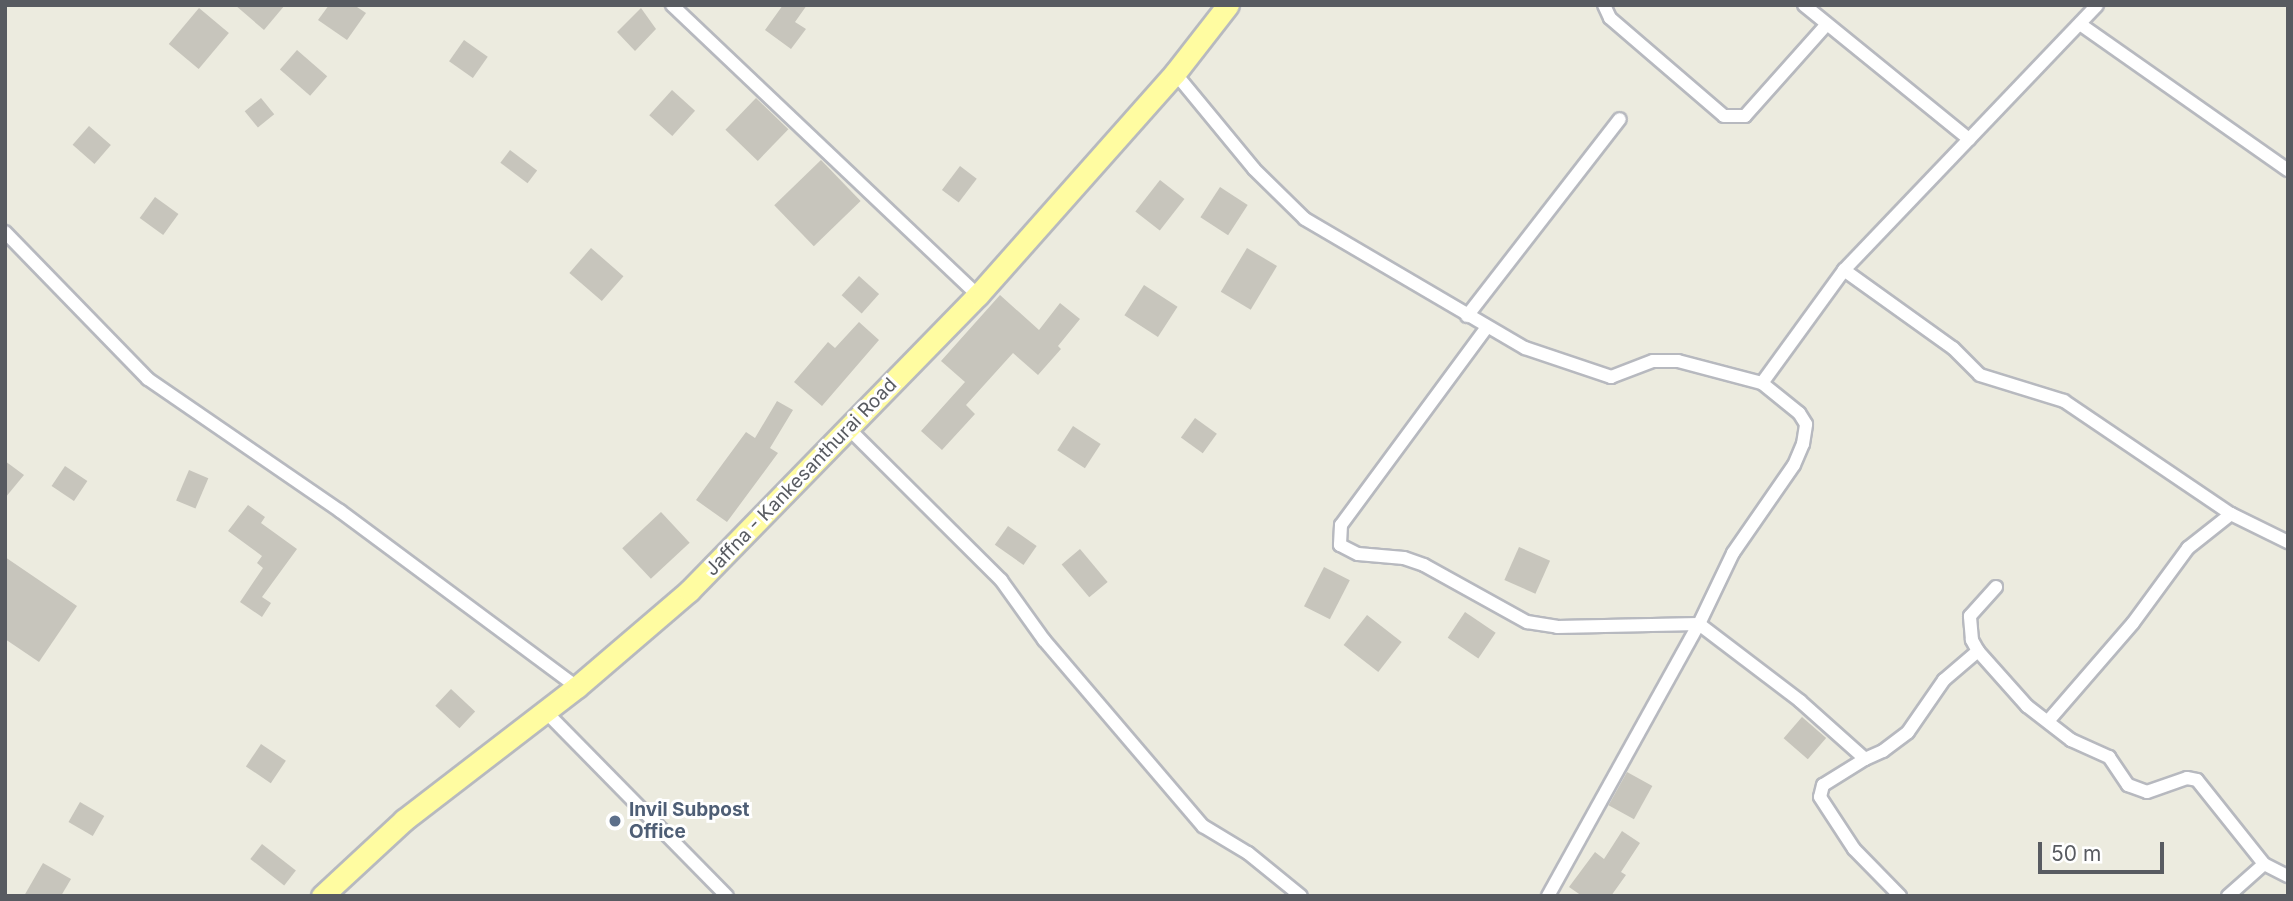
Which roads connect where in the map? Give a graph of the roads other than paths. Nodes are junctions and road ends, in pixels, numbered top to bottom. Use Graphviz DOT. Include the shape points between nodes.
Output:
graph roads {
  1 [pos="672,5"];
  2 [pos="1228,5"];
  3 [pos="1604,5"];
  4 [pos="1804,5"];
  5 [pos="2097,5"];
  6 [pos="1828,24"];
  7 [pos="2080,24"];
  8 [pos="1175,73"];
  9 [pos="1620,119"];
  10 [pos="1969,139"];
  11 [pos="2288,170"];
  12 [pos="5,232"];
  13 [pos="1844,270"];
  14 [pos="978,295"];
  15 [pos="1467,316"];
  16 [pos="1487,327"];
  17 [pos="1762,383"];
  18 [pos="849,428"];
  19 [pos="2231,514"];
  20 [pos="2288,542"];
  21 [pos="1996,587"];
  22 [pos="1699,624"];
  23 [pos="1978,651"];
  24 [pos="577,687"];
  25 [pos="546,712"];
  26 [pos="2049,720"];
  27 [pos="1865,760"];
  28 [pos="2264,864"];
  29 [pos="2288,876"];
  30 [pos="322,896"];
  31 [pos="727,896"];
  32 [pos="1301,896"];
  33 [pos="1548,896"];
  34 [pos="1900,896"];
  35 [pos="2228,896"];
  1 -- 14 [label="street"];
  2 -- 8 [label="main road, Jaffna - Kankesanthurai Road"];
  3 -- 6 [label="street" via="1610,18 1724,116 1745,116"];
  4 -- 6 [label="street"];
  5 -- 7 [label="street"];
  6 -- 10 [label="street"];
  7 -- 10 [label="street"];
  7 -- 11 [label="street"];
  8 -- 14 [label="main road, Jaffna - Kankesanthurai Road"];
  8 -- 15 [label="street" via="1254,169 1305,219"];
  9 -- 15 [label="street"];
  10 -- 13 [label="street"];
  12 -- 24 [label="street" via="148,379 340,511"];
  13 -- 17 [label="street"];
  13 -- 19 [label="street" via="1953,348 1980,375 2064,401"];
  14 -- 18 [label="main road, Jaffna - Kankesanthurai Road"];
  15 -- 16 [label="street"];
  16 -- 17 [label="street" via="1525,348 1611,377 1653,361 1678,361"];
  16 -- 22 [label="street" via="1341,525 1340,545 1358,554 1404,558 1424,565 1527,622 1558,627"];
  17 -- 22 [label="street" via="1799,412 1806,424 1803,444 1794,465 1733,553"];
  18 -- 24 [label="main road, Jaffna - Kankesanthurai Road" via="689,591"];
  18 -- 32 [label="street" via="1001,580 1044,640 1203,826 1248,853"];
  19 -- 20 [label="street"];
  19 -- 26 [label="street" via="2188,548 2133,623"];
  21 -- 23 [label="street" via="1970,616"];
  22 -- 27 [label="street" via="1800,701"];
  22 -- 33 [label="street"];
  23 -- 26 [label="street" via="2027,706"];
  23 -- 27 [label="street" via="1944,680 1908,732"];
  24 -- 25 [label="main road, Jaffna - Kankesanthurai Road"];
  25 -- 30 [label="main road, Jaffna - Kankesanthurai Road" via="404,820"];
  25 -- 31 [label="street"];
  26 -- 28 [label="street" via="2071,740 2109,757 2128,785 2138,790 2147,792 2187,778 2197,780"];
  27 -- 34 [label="street" via="1823,785 1820,797 1854,849"];
  28 -- 29 [label="street"];
  28 -- 35 [label="street"];
}
